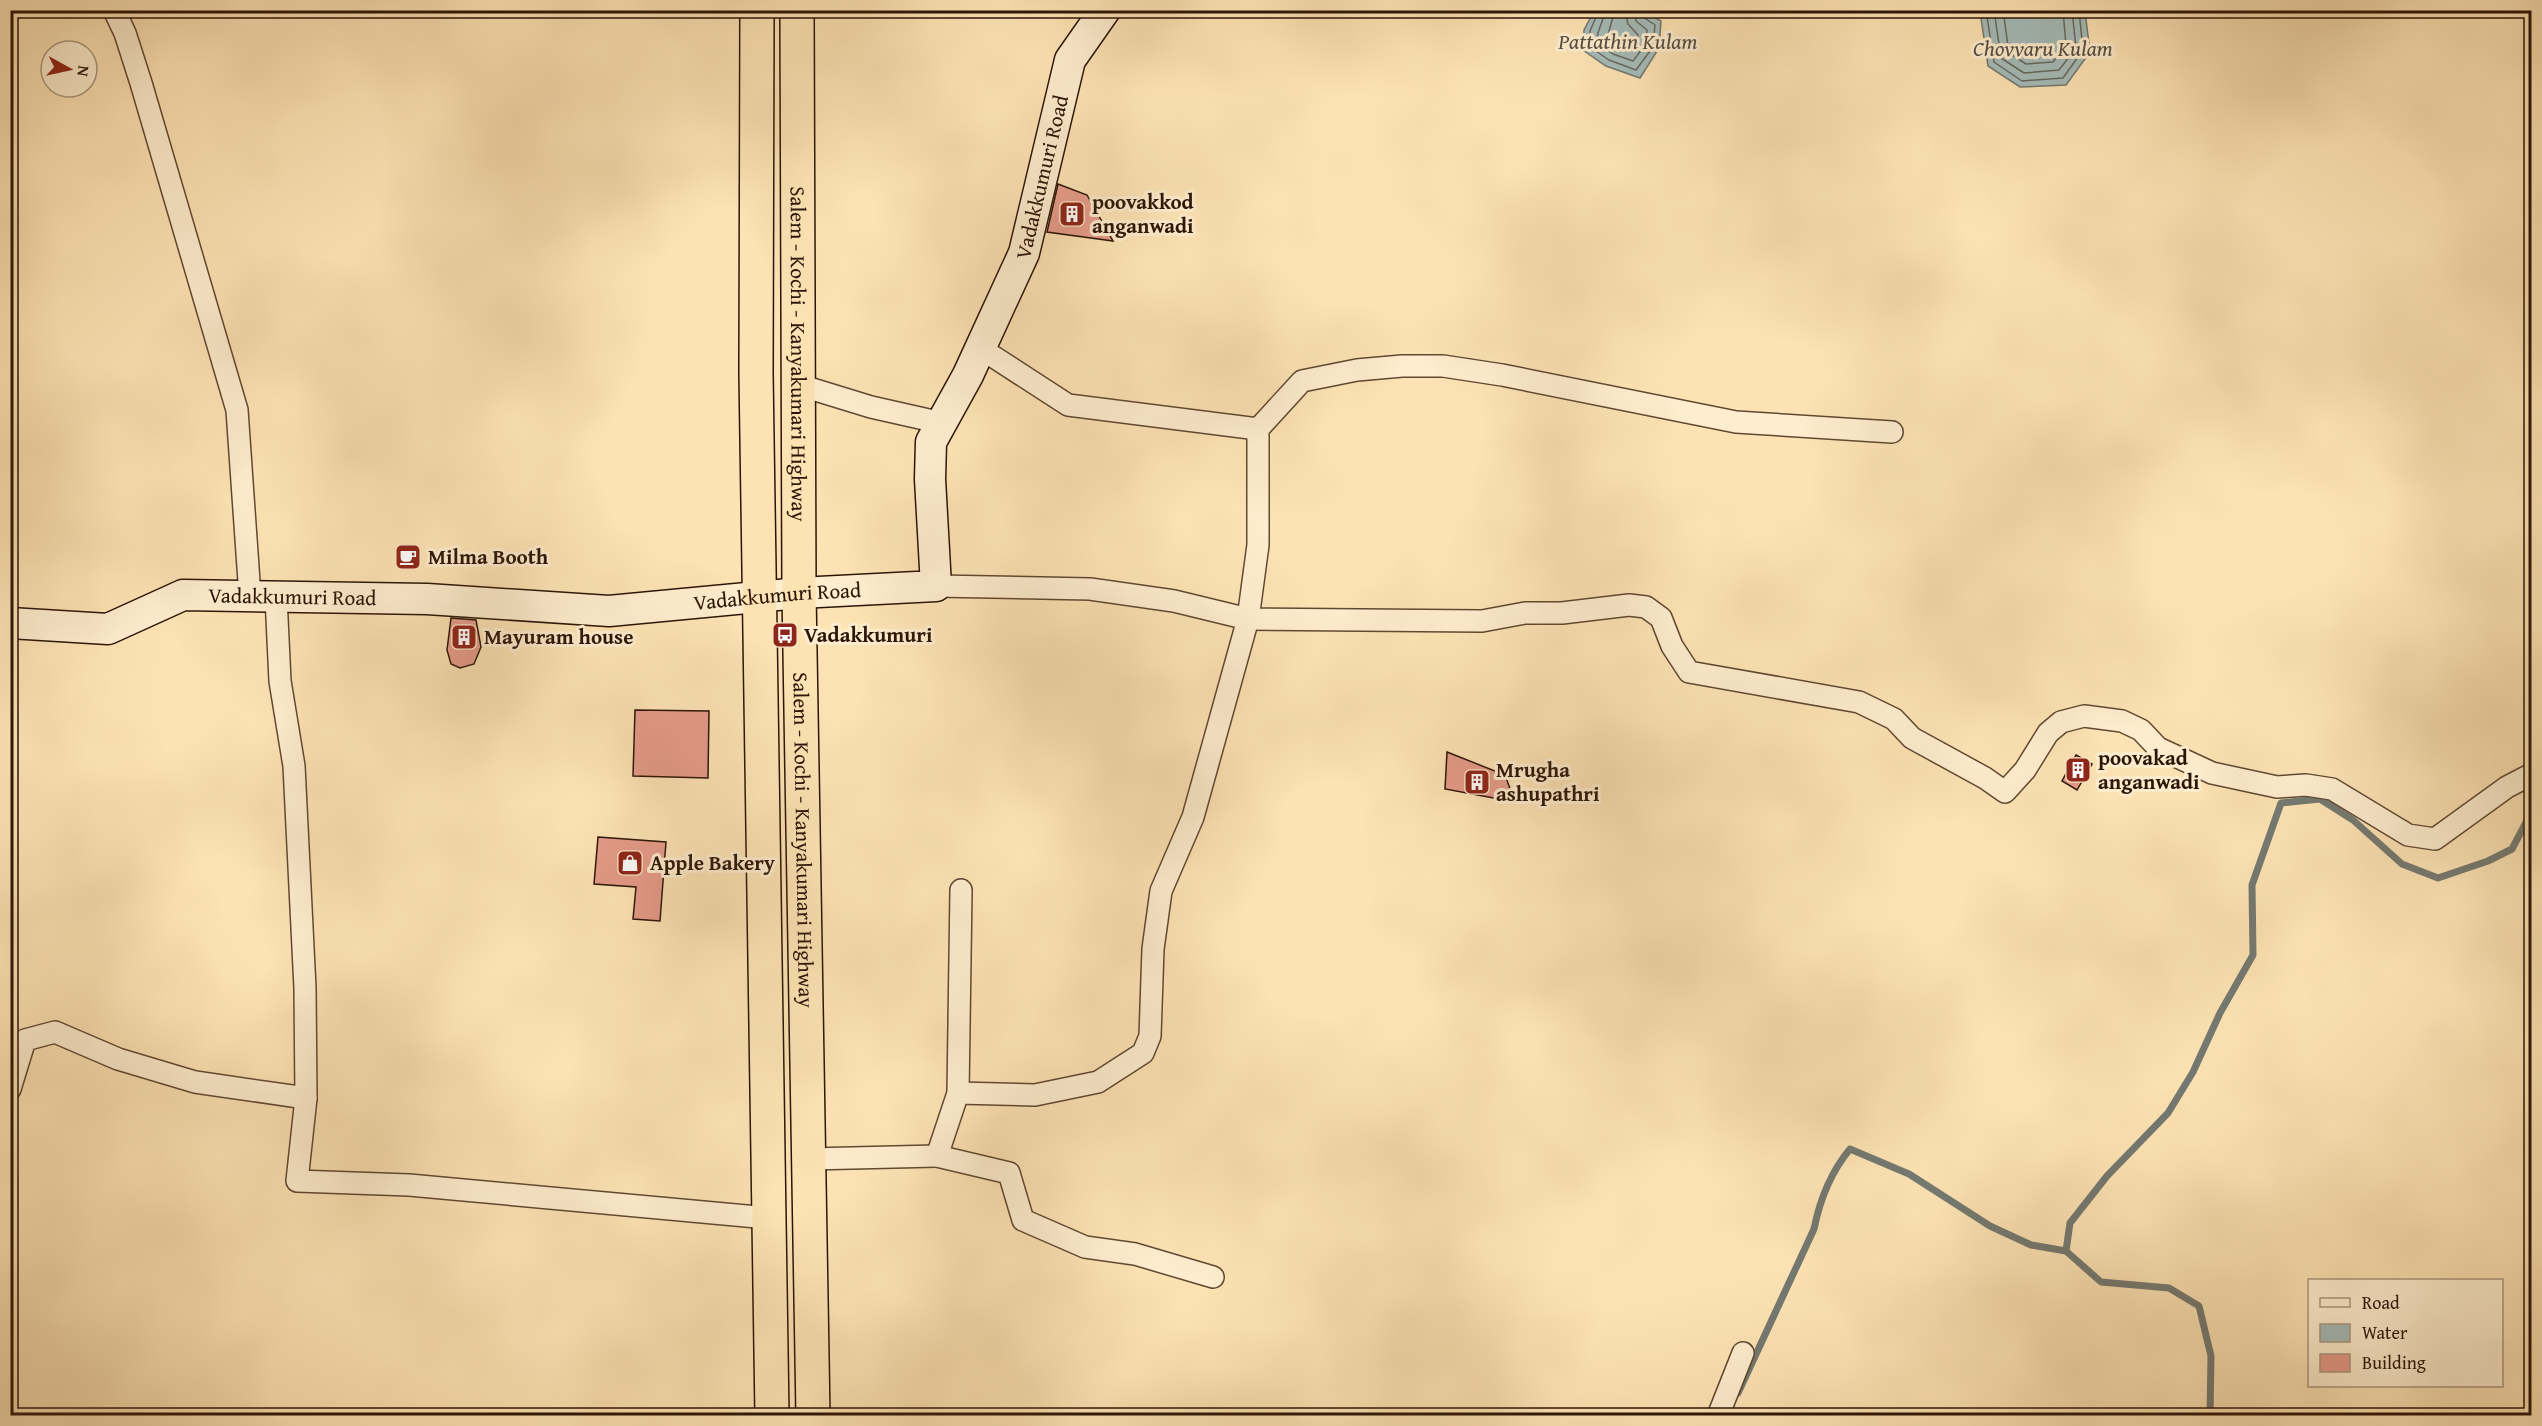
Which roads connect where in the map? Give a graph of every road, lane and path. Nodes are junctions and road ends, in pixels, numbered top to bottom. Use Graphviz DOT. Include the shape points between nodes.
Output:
graph roads {
  1 [pos="114,10"];
  2 [pos="756,10"];
  3 [pos="797,10"];
  4 [pos="1105,10"];
  5 [pos="981,348"];
  6 [pos="796,384"];
  7 [pos="942,423"];
  8 [pos="1258,429"];
  9 [pos="1892,432"];
  10 [pos="936,586"];
  11 [pos="799,594"];
  12 [pos="263,596"];
  13 [pos="758,598"];
  14 [pos="1248,619"];
  15 [pos="10,623"];
  16 [pos="2532,774"];
  17 [pos="961,890"];
  18 [pos="10,1089"];
  19 [pos="958,1093"];
  20 [pos="306,1098"];
  21 [pos="937,1156"];
  22 [pos="808,1159"];
  23 [pos="768,1218"];
  24 [pos="1213,1276"];
  25 [pos="1743,1353"];
  26 [pos="772,1416"];
  27 [pos="813,1416"];
  28 [pos="1718,1416"];
  1 -- 12 [label="street" via="141,83 237,410"];
  2 -- 13 [label="highway, Salem - Kochi - Kanyakumari Highway"];
  3 -- 6 [label="highway, Salem - Kochi - Kanyakumari Highway"];
  4 -- 5 [label="street, Vadakkumuri Road" via="1070,60 1024,253"];
  5 -- 7 [label="street, Vadakkumuri Road"];
  5 -- 8 [label="street" via="1068,405"];
  6 -- 7 [label="street"];
  6 -- 11 [label="highway, Salem - Kochi - Kanyakumari Highway"];
  7 -- 10 [label="street, Vadakkumuri Road" via="931,442"];
  8 -- 9 [label="street" via="1302,381 1357,370 1443,366 1736,422"];
  8 -- 14 [label="street" via="1258,545"];
  10 -- 11 [label="street, Vadakkumuri Road"];
  10 -- 14 [label="street" via="1090,589 1174,601"];
  11 -- 13 [label="street, Vadakkumuri Road"];
  11 -- 22 [label="highway, Salem - Kochi - Kanyakumari Highway"];
  12 -- 13 [label="street, Vadakkumuri Road" via="427,599 609,611"];
  12 -- 15 [label="street, Vadakkumuri Road" via="183,595 108,629"];
  12 -- 20 [label="street" via="294,766"];
  13 -- 23 [label="highway, Salem - Kochi - Kanyakumari Highway"];
  14 -- 16 [label="street" via="1482,621 1524,613 1646,607 1661,618 1672,646 1689,672 1859,702 1894,719 1912,738 2005,792 2025,770 2048,733 2061,722 2084,716 2122,721 2141,729 2158,748 2212,773 2277,787 2306,785 2332,789 2408,836 2435,839 2507,787"];
  14 -- 19 [label="street" via="1193,817 1161,891 1153,949 1150,1036 1143,1053 1087,1085 1035,1095"];
  17 -- 19 [label="street"];
  18 -- 20 [label="street" via="25,1040 55,1032 118,1059 195,1082"];
  19 -- 21 [label="street"];
  20 -- 23 [label="street" via="297,1181 409,1185"];
  21 -- 22 [label="street"];
  21 -- 24 [label="street" via="1009,1173 1023,1220 1054,1234 1085,1247 1135,1254"];
  22 -- 27 [label="highway, Salem - Kochi - Kanyakumari Highway"];
  23 -- 26 [label="highway, Salem - Kochi - Kanyakumari Highway"];
  25 -- 28 [label="street"];
}
